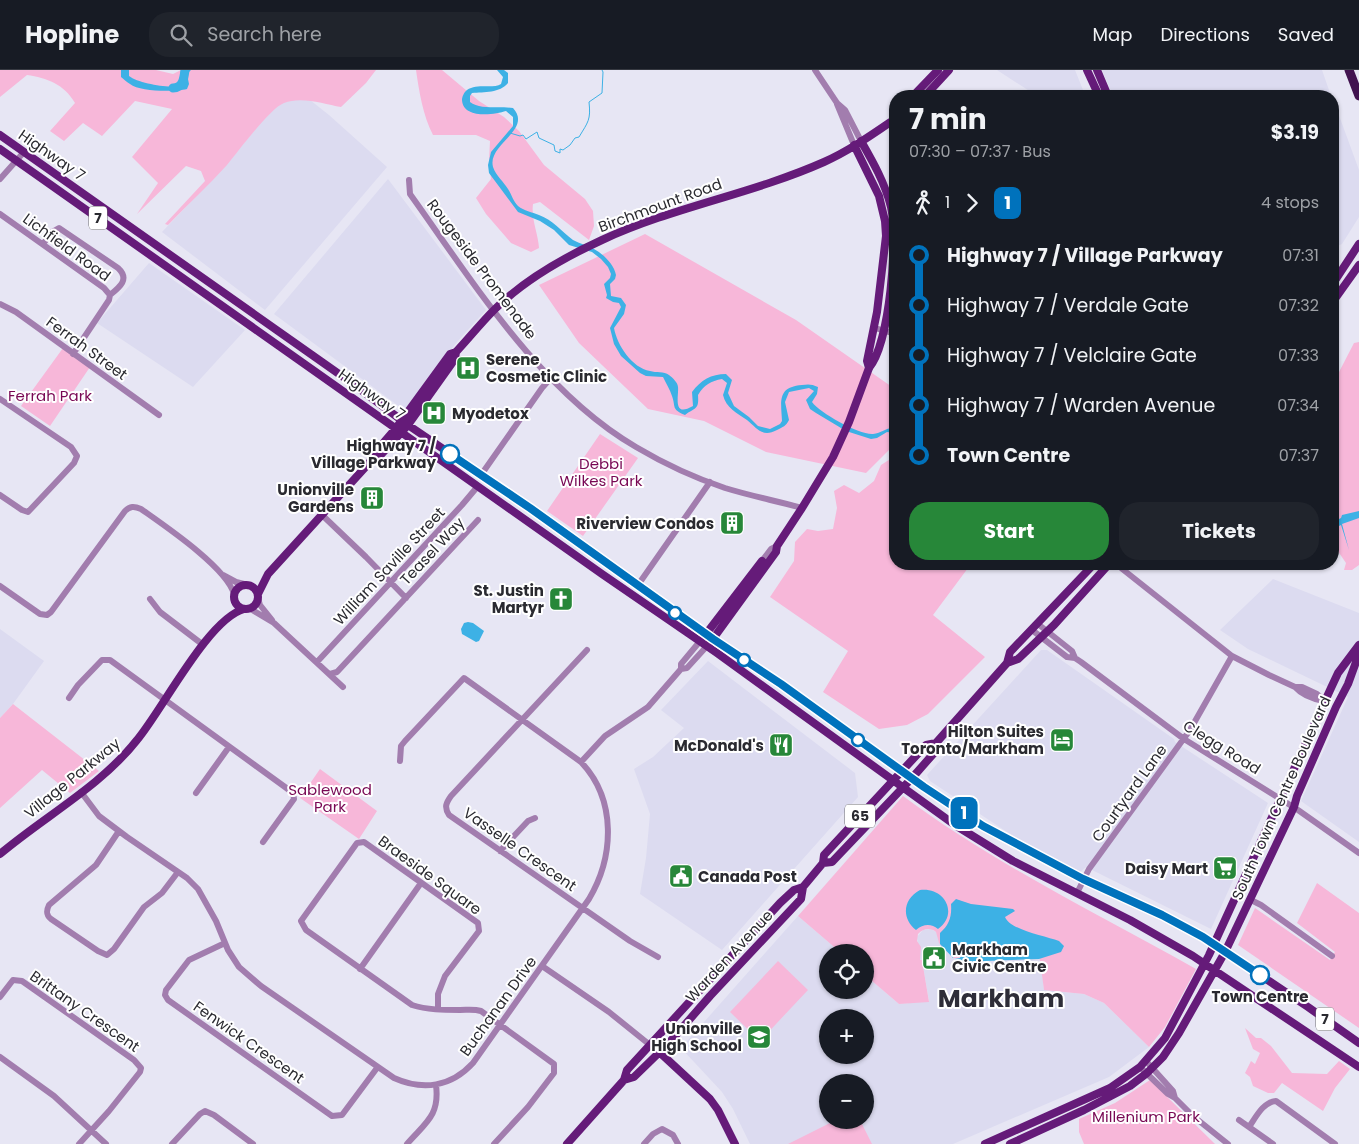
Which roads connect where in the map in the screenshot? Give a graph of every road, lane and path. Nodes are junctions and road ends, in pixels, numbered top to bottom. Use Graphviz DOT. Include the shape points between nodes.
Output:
graph roads {
  1 [pos="816,70"];
  2 [pos="938,70"];
  3 [pos="949,70"];
  4 [pos="1087,70"];
  5 [pos="1098,70"];
  6 [pos="1349,70"];
  7 [pos="919,90"];
  8 [pos="931,90"];
  9 [pos="1096,90"];
  10 [pos="1106,90"];
  11 [pos="1359,96"];
  12 [pos="889,123"];
  13 [pos="0,135"];
  14 [pos="857,143"];
  15 [pos="0,149"];
  16 [pos="24,152"];
  17 [pos="16,161"];
  18 [pos="0,179"];
  19 [pos="409,180"];
  20 [pos="0,214"];
  21 [pos="43,244"];
  22 [pos="1359,244"];
  23 [pos="1359,265"];
  24 [pos="1339,274"];
  25 [pos="1339,293"];
  26 [pos="110,295"];
  27 [pos="0,304"];
  28 [pos="494,310"];
  29 [pos="879,329"];
  30 [pos="889,332"];
  31 [pos="456,352"];
  32 [pos="73,354"];
  33 [pos="550,379"];
  34 [pos="0,399"];
  35 [pos="159,415"];
  36 [pos="401,420"];
  37 [pos="408,425"];
  38 [pos="399,430"];
  39 [pos="481,475"];
  40 [pos="710,482"];
  41 [pos="478,486"];
  42 [pos="0,495"];
  43 [pos="802,508"];
  44 [pos="321,514"];
  45 [pos="478,520"];
  46 [pos="777,546"];
  47 [pos="762,561"];
  48 [pos="1088,570"];
  49 [pos="1104,570"];
  50 [pos="1124,570"];
  51 [pos="222,574"];
  52 [pos="268,574"];
  53 [pos="391,581"];
  54 [pos="246,585"];
  55 [pos="638,585"];
  56 [pos="0,586"];
  57 [pos="258,596"];
  58 [pos="234,597"];
  59 [pos="406,598"];
  60 [pos="150,599"];
  61 [pos="246,608"];
  62 [pos="225,620"];
  63 [pos="274,623"];
  64 [pos="1035,627"];
  65 [pos="1044,635"];
  66 [pos="710,637"];
  67 [pos="202,644"];
  68 [pos="704,644"];
  69 [pos="1359,645"];
  70 [pos="587,650"];
  71 [pos="1359,654"];
  72 [pos="1232,656"];
  73 [pos="317,662"];
  74 [pos="1007,663"];
  75 [pos="1343,666"];
  76 [pos="1354,670"];
  77 [pos="330,674"];
  78 [pos="343,687"];
  79 [pos="69,698"];
  80 [pos="165,700"];
  81 [pos="1325,701"];
  82 [pos="1336,707"];
  83 [pos="523,719"];
  84 [pos="1184,739"];
  85 [pos="936,743"];
  86 [pos="229,747"];
  87 [pos="400,761"];
  88 [pos="581,762"];
  89 [pos="901,770"];
  90 [pos="912,778"];
  91 [pos="892,780"];
  92 [pos="902,788"];
  93 [pos="81,792"];
  94 [pos="196,793"];
  95 [pos="1281,800"];
  96 [pos="1294,807"];
  97 [pos="534,818"];
  98 [pos="119,831"];
  99 [pos="263,842"];
  100 [pos="500,851"];
  101 [pos="1359,853"];
  102 [pos="0,854"];
  103 [pos="824,863"];
  104 [pos="178,872"];
  105 [pos="1083,879"];
  106 [pos="421,883"];
  107 [pos="803,886"];
  108 [pos="1077,893"];
  109 [pos="1251,900"];
  110 [pos="583,908"];
  111 [pos="225,943"];
  112 [pos="1214,944"];
  113 [pos="1226,952"];
  114 [pos="1332,956"];
  115 [pos="658,957"];
  116 [pos="1204,963"];
  117 [pos="542,966"];
  118 [pos="360,969"];
  119 [pos="1214,971"];
  120 [pos="0,997"];
  121 [pos="438,1009"];
  122 [pos="501,1024"];
  123 [pos="1359,1043"];
  124 [pos="650,1045"];
  125 [pos="659,1052"];
  126 [pos="0,1057"];
  127 [pos="1143,1064"];
  128 [pos="1359,1067"];
  129 [pos="377,1068"];
  130 [pos="1149,1071"];
  131 [pos="624,1080"];
  132 [pos="436,1085"];
  133 [pos="1239,1120"];
  134 [pos="1249,1127"];
  135 [pos="91,1130"];
  136 [pos="1224,1143"];
  137 [pos="79,1144"];
  138 [pos="106,1144"];
  139 [pos="172,1144"];
  140 [pos="253,1144"];
  141 [pos="407,1144"];
  142 [pos="494,1144"];
  143 [pos="567,1144"];
  144 [pos="644,1144"];
  145 [pos="678,1144"];
  146 [pos="736,1144"];
  147 [pos="985,1144"];
  148 [pos="1010,1144"];
  149 [pos="1273,1144"];
  150 [pos="1335,1144"];
  1 -- 14 [label="street"];
  2 -- 7 [label="main road"];
  3 -- 8 [label="main road"];
  4 -- 9 [label="main road"];
  5 -- 10 [label="main road"];
  6 -- 11 [label="highway"];
  12 -- 14 [label="main road, Birchmount Road"];
  13 -- 16 [label="main road, Highway 7 / 7"];
  14 -- 28 [label="main road, Birchmount Road" via="825,162 658,218 585,248 514,293"];
  14 -- 29 [label="main road" via="885,221"];
  15 -- 17 [label="main road, Highway 7 / 7"];
  16 -- 17 [label="street"];
  16 -- 36 [label="main road, Highway 7 / 7"];
  17 -- 18 [label="street"];
  17 -- 38 [label="main road, Highway 7 / 7"];
  19 -- 28 [label="street, Rougeside Promenade" via="410,194"];
  20 -- 21 [label="street, Lichfield Road"];
  21 -- 26 [label="street, Lichfield Road"];
  21 -- 26 [label="street" via="59,228 118,268 123,273 123,281"];
  22 -- 24 [label="main road"];
  23 -- 25 [label="main road"];
  26 -- 32 [label="street, Lichfield Road"];
  27 -- 32 [label="street, Ferrah Street"];
  28 -- 31 [label="main road, Birchmount Road"];
  28 -- 33 [label="street, Rougeside Promenade"];
  29 -- 30 [label="street"];
  29 -- 43 [label="main road" via="867,361 869,368 844,434"];
  31 -- 36 [label="main road, Birchmount Road" via="450,354"];
  31 -- 37 [label="main road, Birchmount Road"];
  32 -- 35 [label="street, Ferrah Street"];
  33 -- 39 [label="street"];
  33 -- 40 [label="street, Rougeside Promenade" via="591,416 635,447"];
  34 -- 42 [label="street" via="71,447 77,456 28,512"];
  36 -- 37 [label="main road, Highway 7 / 7"];
  36 -- 38 [label="main road"];
  37 -- 38 [label="main road, Birchmount Road"];
  37 -- 39 [label="main road, Highway 7 / 7"];
  38 -- 41 [label="main road, Highway 7 / 7"];
  38 -- 44 [label="main road"];
  39 -- 55 [label="main road, Highway 7 / 7"];
  40 -- 43 [label="street, Rougeside Promenade"];
  40 -- 55 [label="street"];
  41 -- 53 [label="street, William Saville Street"];
  41 -- 68 [label="main road, Highway 7 / 7"];
  43 -- 46 [label="main road"];
  44 -- 52 [label="main road"];
  44 -- 53 [label="street"];
  45 -- 59 [label="street, Teasel Way"];
  46 -- 47 [label="street"];
  46 -- 66 [label="main road" via="776,552"];
  47 -- 66 [label="main road"];
  48 -- 64 [label="main road, Warden Avenue / 65"];
  49 -- 65 [label="main road, Warden Avenue / 65"];
  50 -- 72 [label="street"];
  51 -- 54 [label="street"];
  51 -- 56 [label="street" via="191,546 135,506 125,512 46,615"];
  51 -- 58 [label="street"];
  52 -- 54 [label="main road"];
  52 -- 57 [label="main road"];
  53 -- 59 [label="street"];
  53 -- 73 [label="street, William Saville Street"];
  54 -- 57 [label="main road" via="254,588"];
  54 -- 58 [label="main road" via="238,587"];
  55 -- 66 [label="main road, Highway 7 / 7"];
  57 -- 61 [label="main road" via="255,604"];
  57 -- 63 [label="street" via="260,605"];
  58 -- 61 [label="main road" via="238,606"];
  58 -- 62 [label="main road, Village Parkway"];
  59 -- 77 [label="street, Teasel Way" via="337,672"];
  60 -- 67 [label="street" via="160,612"];
  61 -- 62 [label="main road, Village Parkway"];
  61 -- 63 [label="street"];
  62 -- 67 [label="main road, Village Parkway"];
  63 -- 73 [label="street"];
  64 -- 65 [label="street, Clegg Road"];
  64 -- 74 [label="main road, Warden Avenue / 65" via="1010,652"];
  65 -- 74 [label="main road, Warden Avenue / 65" via="1018,659"];
  65 -- 84 [label="street, Clegg Road" via="1067,657 1075,658"];
  66 -- 68 [label="main road"];
  66 -- 89 [label="main road, Highway 7 / 7"];
  67 -- 80 [label="main road, Village Parkway"];
  68 -- 88 [label="street" via="681,664 681,669 648,707 606,736"];
  68 -- 91 [label="main road, Highway 7 / 7"];
  69 -- 75 [label="main road, South Town Centre Boulevard"];
  70 -- 83 [label="street"];
  71 -- 76 [label="main road, South Town Centre Boulevard"];
  72 -- 81 [label="street" via="1269,676 1302,687"];
  72 -- 84 [label="street, Courtyard Lane"];
  73 -- 77 [label="street"];
  74 -- 85 [label="main road, Warden Avenue / 65"];
  75 -- 76 [label="main road"];
  75 -- 81 [label="main road, South Town Centre Boulevard"];
  76 -- 82 [label="main road, South Town Centre Boulevard"];
  77 -- 78 [label="street"];
  79 -- 80 [label="street" via="102,660 106,660 114,662"];
  80 -- 86 [label="street"];
  80 -- 93 [label="main road, Village Parkway" via="129,750"];
  81 -- 82 [label="main road"];
  81 -- 95 [label="main road, South Town Centre Boulevard"];
  82 -- 96 [label="main road, South Town Centre Boulevard"];
  83 -- 87 [label="street, Buchanan Drive" via="464,678 404,741"];
  83 -- 88 [label="street, Buchanan Drive"];
  83 -- 100 [label="street, Vasselle Crescent" via="446,804 449,815"];
  84 -- 95 [label="street, Clegg Road"];
  84 -- 105 [label="street, Courtyard Lane"];
  85 -- 89 [label="main road, Warden Avenue / 65" via="926,745"];
  85 -- 90 [label="main road, Warden Avenue / 65" via="934,753"];
  86 -- 94 [label="street"];
  86 -- 99 [label="street" via="293,793 293,803"];
  88 -- 110 [label="street, Buchanan Drive" via="601,792 608,826 605,862 595,889"];
  89 -- 90 [label="main road, Highway 7 / 7"];
  89 -- 91 [label="main road, Warden Avenue / 65"];
  90 -- 92 [label="main road, Warden Avenue / 65"];
  90 -- 105 [label="main road, Highway 7 / 7" via="983,826"];
  91 -- 92 [label="main road, Highway 7 / 7"];
  91 -- 103 [label="main road, Warden Avenue / 65" via="824,854"];
  92 -- 103 [label="main road, Warden Avenue / 65" via="832,862"];
  92 -- 108 [label="main road, Highway 7 / 7" via="1013,861"];
  93 -- 98 [label="street, Buchanan Drive" via="99,816"];
  93 -- 102 [label="main road, Village Parkway"];
  95 -- 96 [label="street, Clegg Road"];
  95 -- 112 [label="main road, South Town Centre Boulevard"];
  96 -- 101 [label="street, Clegg Road"];
  96 -- 109 [label="main road, South Town Centre Boulevard"];
  97 -- 100 [label="street"];
  98 -- 104 [label="street, Buchanan Drive"];
  98 -- 104 [label="street" via="96,865 49,905 46,910 51,919 107,955 144,907 162,893"];
  100 -- 110 [label="street, Vasselle Crescent"];
  103 -- 107 [label="main road, Warden Avenue / 65"];
  104 -- 111 [label="street, Buchanan Drive" via="204,896"];
  105 -- 108 [label="street, Courtyard Lane"];
  105 -- 112 [label="main road, Highway 7 / 7" via="1162,915"];
  106 -- 118 [label="street"];
  106 -- 118 [label="street, Braeside Square" via="364,842 352,848 301,921 306,930"];
  106 -- 121 [label="street, Braeside Square" via="478,923 479,928 442,982"];
  107 -- 124 [label="main road, Warden Avenue / 65" via="780,903"];
  107 -- 125 [label="main road, Warden Avenue / 65" via="801,899"];
  108 -- 116 [label="main road, Highway 7 / 7"];
  109 -- 113 [label="main road, South Town Centre Boulevard"];
  109 -- 114 [label="street"];
  110 -- 115 [label="street, Vasselle Crescent"];
  110 -- 117 [label="street, Buchanan Drive"];
  111 -- 129 [label="street, Buchanan Drive" via="239,967 255,982"];
  111 -- 129 [label="street, Fenwick Crescent" via="189,960 166,990 168,1000 332,1116 342,1115"];
  112 -- 113 [label="main road, Highway 7 / 7"];
  112 -- 116 [label="main road, South Town Centre Boulevard"];
  113 -- 119 [label="main road, South Town Centre Boulevard"];
  113 -- 123 [label="main road, Highway 7 / 7"];
  116 -- 119 [label="main road, Highway 7 / 7"];
  116 -- 127 [label="main road, South Town Centre Boulevard" via="1173,1025"];
  117 -- 122 [label="street, Buchanan Drive"];
  117 -- 124 [label="street"];
  118 -- 121 [label="street, Braeside Square" via="412,1005"];
  119 -- 128 [label="main road, Highway 7 / 7"];
  119 -- 130 [label="main road, South Town Centre Boulevard" via="1179,1033"];
  120 -- 135 [label="street, Brittany Crescent" via="13,980 22,981 139,1064 140,1072"];
  121 -- 122 [label="street, Braeside Square" via="474,1009"];
  122 -- 132 [label="street, Buchanan Drive" via="468,1069"];
  122 -- 142 [label="street, Braeside Square" via="550,1060 555,1068 528,1107"];
  124 -- 125 [label="main road"];
  124 -- 131 [label="main road, Warden Avenue / 65" via="627,1070"];
  125 -- 131 [label="main road, Warden Avenue / 65" via="634,1077"];
  125 -- 146 [label="main road" via="710,1099"];
  126 -- 135 [label="street" via="54,1096"];
  127 -- 130 [label="street"];
  127 -- 147 [label="main road, South Town Centre Boulevard" via="1110,1088"];
  129 -- 132 [label="street, Buchanan Drive" via="410,1084"];
  130 -- 136 [label="street" via="1168,1094"];
  130 -- 148 [label="main road, South Town Centre Boulevard" via="1111,1096"];
  131 -- 143 [label="main road, Warden Avenue / 65"];
  132 -- 141 [label="street" via="434,1114"];
  133 -- 134 [label="street"];
  134 -- 149 [label="street"];
  134 -- 150 [label="street" via="1266,1104 1276,1101"];
  135 -- 137 [label="street"];
  135 -- 138 [label="street"];
  139 -- 140 [label="street" via="205,1111"];
  144 -- 145 [label="street" via="662,1129 673,1135"];
}
